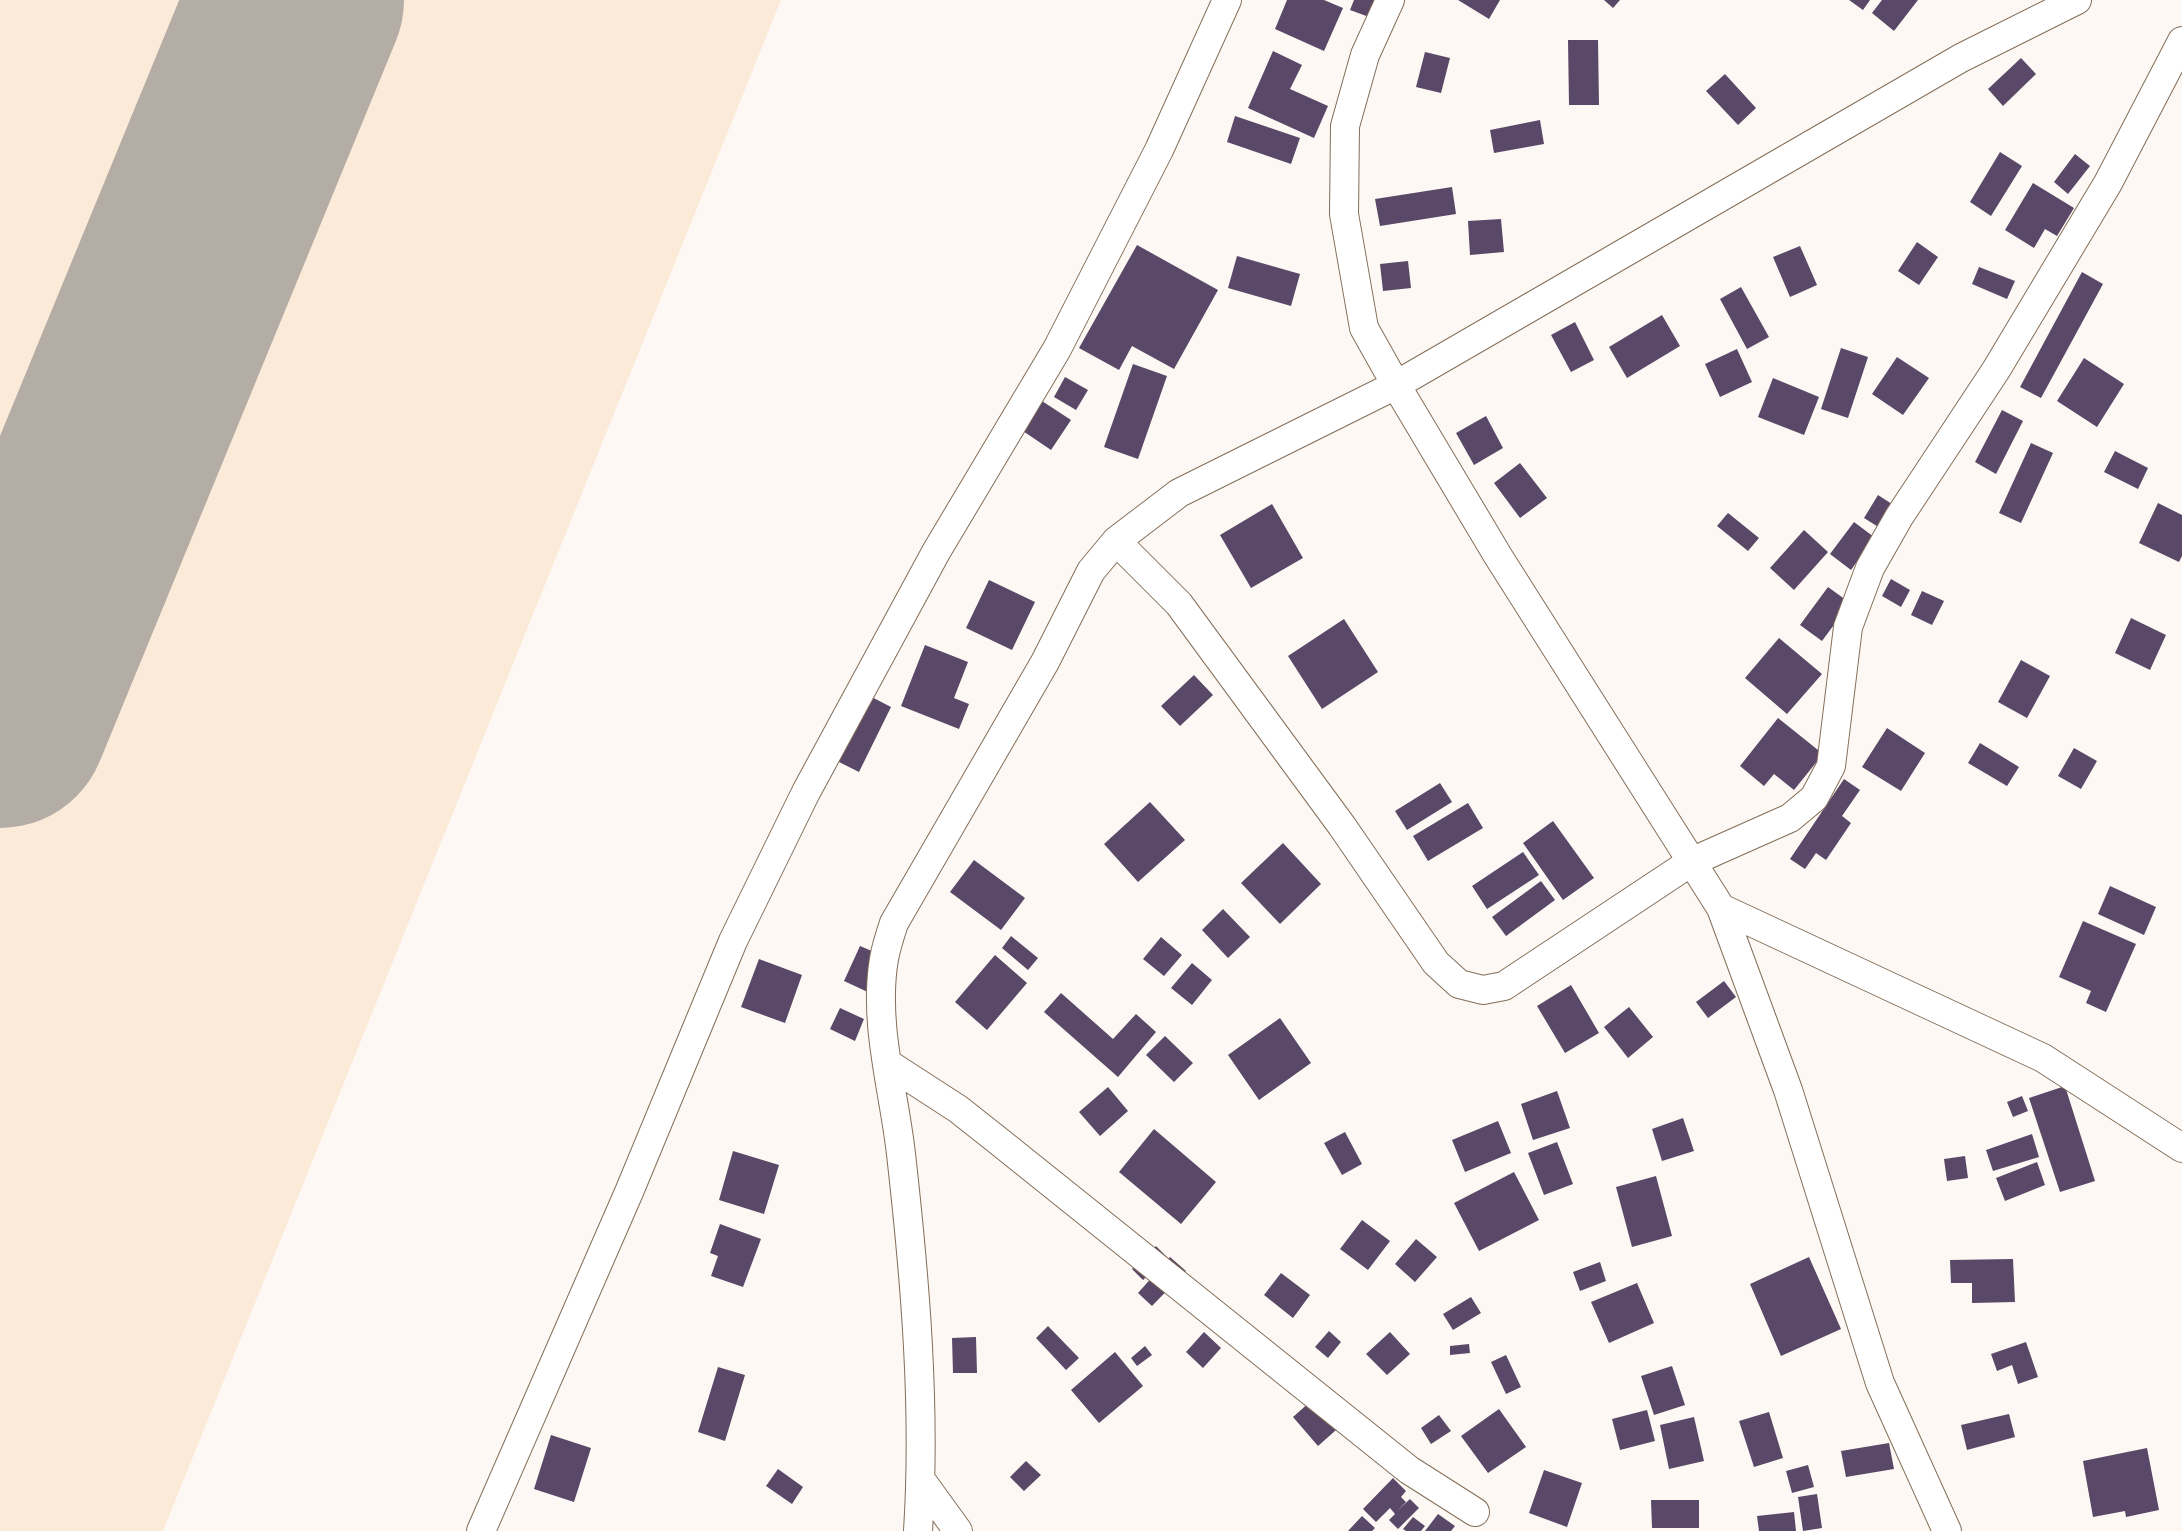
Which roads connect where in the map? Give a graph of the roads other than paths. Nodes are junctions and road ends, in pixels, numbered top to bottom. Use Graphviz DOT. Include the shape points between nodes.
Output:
graph roads {
  1 [pos="1227,0"];
  2 [pos="1390,0"];
  3 [pos="2077,0"];
  4 [pos="2182,41"];
  5 [pos="1396,385"];
  6 [pos="1116,541"];
  7 [pos="1691,862"];
  8 [pos="1721,908"];
  9 [pos="887,1063"];
  10 [pos="2182,1148"];
  11 [pos="921,1480"];
  12 [pos="1475,1512"];
  13 [pos="482,1531"];
  14 [pos="918,1531"];
  15 [pos="958,1531"];
  16 [pos="1947,1531"];
  1 -- 13 [label="street" via="1158,150 1057,349 932,561 806,792 733,941 629,1192"];
  2 -- 5 [label="street" via="1365,55 1344,126 1344,214 1364,328"];
  3 -- 5 [label="street" via="1961,58"];
  4 -- 7 [label="street" via="2108,182 1996,370 1900,516 1870,568 1848,628 1830,766 1814,798 1790,818"];
  5 -- 6 [label="street" via="1179,493"];
  5 -- 7 [label="street" via="1498,556"];
  6 -- 7 [label="street" via="1179,604 1342,826 1436,964 1459,984 1484,990 1504,986"];
  6 -- 9 [label="street" via="1091,571 1045,662 894,923 884,959 881,1003"];
  7 -- 8 [label="street"];
  8 -- 10 [label="street" via="2044,1058"];
  8 -- 16 [label="street" via="1788,1090 1880,1383"];
  9 -- 11 [label="street" via="901,1153 910,1252"];
  9 -- 12 [label="street" via="996,1139 1409,1470"];
  11 -- 14 [label="street"];
  11 -- 15 [label="street"];
}
